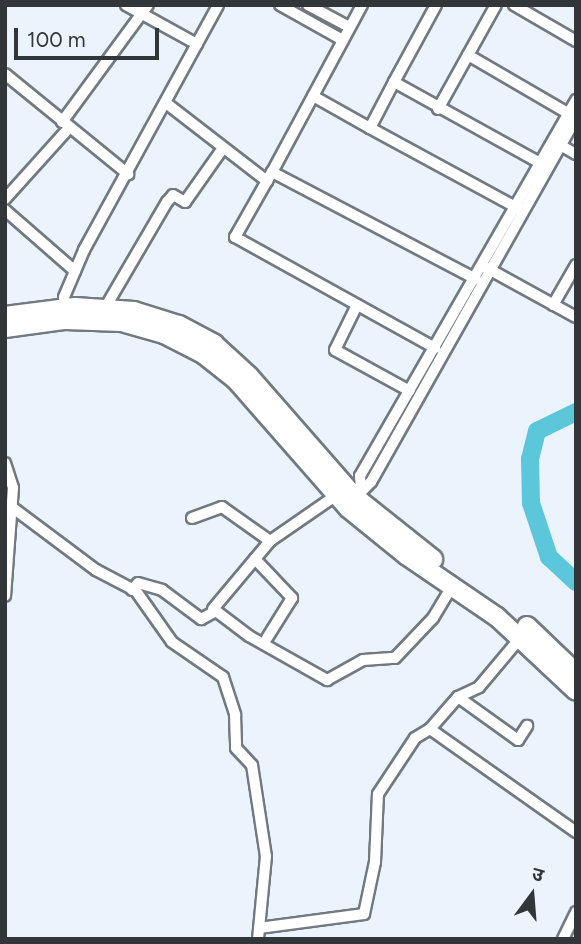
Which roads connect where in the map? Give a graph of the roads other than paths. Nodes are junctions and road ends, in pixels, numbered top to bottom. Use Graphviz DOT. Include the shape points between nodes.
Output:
graph roads {
  1 [pos="126,5"];
  2 [pos="218,5"];
  3 [pos="280,5"];
  4 [pos="309,5"];
  5 [pos="362,5"];
  6 [pos="436,5"];
  7 [pos="496,5"];
  8 [pos="514,5"];
  9 [pos="145,10"];
  10 [pos="349,27"];
  11 [pos="343,40"];
  12 [pos="576,41"];
  13 [pos="197,44"];
  14 [pos="468,55"];
  15 [pos="6,76"];
  16 [pos="394,82"];
  17 [pos="313,96"];
  18 [pos="576,100"];
  19 [pos="166,103"];
  20 [pos="438,109"];
  21 [pos="573,116"];
  22 [pos="66,125"];
  23 [pos="370,128"];
  24 [pos="557,143"];
  25 [pos="223,148"];
  26 [pos="576,154"];
  27 [pos="544,165"];
  28 [pos="128,174"];
  29 [pos="269,177"];
  30 [pos="5,199"];
  31 [pos="519,209"];
  32 [pos="5,210"];
  33 [pos="576,265"];
  34 [pos="486,268"];
  35 [pos="75,271"];
  36 [pos="475,279"];
  37 [pos="357,305"];
  38 [pos="553,305"];
  39 [pos="105,308"];
  40 [pos="65,314"];
  41 [pos="5,316"];
  42 [pos="576,317"];
  43 [pos="5,328"];
  44 [pos="435,348"];
  45 [pos="410,391"];
  46 [pos="5,463"];
  47 [pos="350,497"];
  48 [pos="13,508"];
  49 [pos="192,519"];
  50 [pos="270,541"];
  51 [pos="255,559"];
  52 [pos="452,586"];
  53 [pos="132,590"];
  54 [pos="5,596"];
  55 [pos="213,609"];
  56 [pos="521,637"];
  57 [pos="267,638"];
  58 [pos="576,673"];
  59 [pos="576,691"];
  60 [pos="458,698"];
  61 [pos="527,726"];
  62 [pos="430,729"];
  63 [pos="576,832"];
  64 [pos="576,912"];
  65 [pos="259,934"];
  66 [pos="563,939"];
  1 -- 9 [label="street"];
  2 -- 13 [label="street"];
  3 -- 11 [label="street"];
  4 -- 10 [label="street"];
  5 -- 10 [label="street"];
  6 -- 16 [label="street"];
  7 -- 14 [label="street"];
  8 -- 12 [label="street"];
  9 -- 13 [label="street"];
  9 -- 22 [label="street"];
  10 -- 11 [label="street"];
  11 -- 17 [label="street"];
  13 -- 19 [label="street"];
  14 -- 20 [label="street"];
  14 -- 21 [label="street"];
  15 -- 22 [label="street"];
  16 -- 20 [label="street"];
  16 -- 23 [label="street"];
  17 -- 23 [label="street"];
  17 -- 29 [label="street"];
  18 -- 21 [label="street"];
  19 -- 25 [label="street"];
  19 -- 28 [label="street"];
  20 -- 27 [label="street"];
  21 -- 24 [label="street"];
  22 -- 28 [label="street"];
  22 -- 30 [label="street"];
  23 -- 31 [label="street"];
  24 -- 26 [label="street"];
  24 -- 27 [label="street"];
  25 -- 29 [label="street"];
  25 -- 39 [label="street" via="185,202 173,195 167,202"];
  27 -- 31 [label="street"];
  28 -- 35 [label="street"];
  29 -- 36 [label="street"];
  29 -- 37 [label="street" via="235,237"];
  31 -- 34 [label="street"];
  32 -- 35 [label="street"];
  33 -- 38 [label="street"];
  34 -- 36 [label="street"];
  34 -- 38 [label="street"];
  34 -- 47 [label="street" via="371,482"];
  35 -- 40 [label="street" via="64,297"];
  36 -- 44 [label="street"];
  37 -- 44 [label="street"];
  37 -- 45 [label="street" via="335,350"];
  38 -- 42 [label="street"];
  39 -- 40 [label="highway"];
  39 -- 47 [label="highway" via="158,317 225,352"];
  40 -- 41 [label="highway"];
  40 -- 43 [label="highway"];
  40 -- 47 [label="highway" via="142,326 202,354 236,380"];
  44 -- 45 [label="street"];
  45 -- 47 [label="street"];
  46 -- 48 [label="street" via="10,471"];
  47 -- 50 [label="street"];
  47 -- 52 [label="highway"];
  47 -- 58 [label="highway" via="517,618"];
  48 -- 53 [label="street" via="96,570"];
  48 -- 54 [label="street"];
  49 -- 50 [label="street" via="218,506"];
  50 -- 51 [label="street"];
  51 -- 55 [label="street"];
  51 -- 57 [label="street" via="292,597"];
  52 -- 55 [label="street" via="433,618 395,658 363,660 327,680 291,663"];
  52 -- 56 [label="highway"];
  53 -- 55 [label="street" via="138,583 162,590 201,618"];
  53 -- 65 [label="street" via="172,642 215,670 226,683 235,715 236,748 252,765 266,856"];
  56 -- 59 [label="highway"];
  56 -- 60 [label="street" via="479,687"];
  60 -- 61 [label="street" via="518,740"];
  60 -- 62 [label="street"];
  62 -- 63 [label="street"];
  62 -- 65 [label="street" via="415,738 378,794 375,862 364,914"];
  64 -- 66 [label="street"];
}
